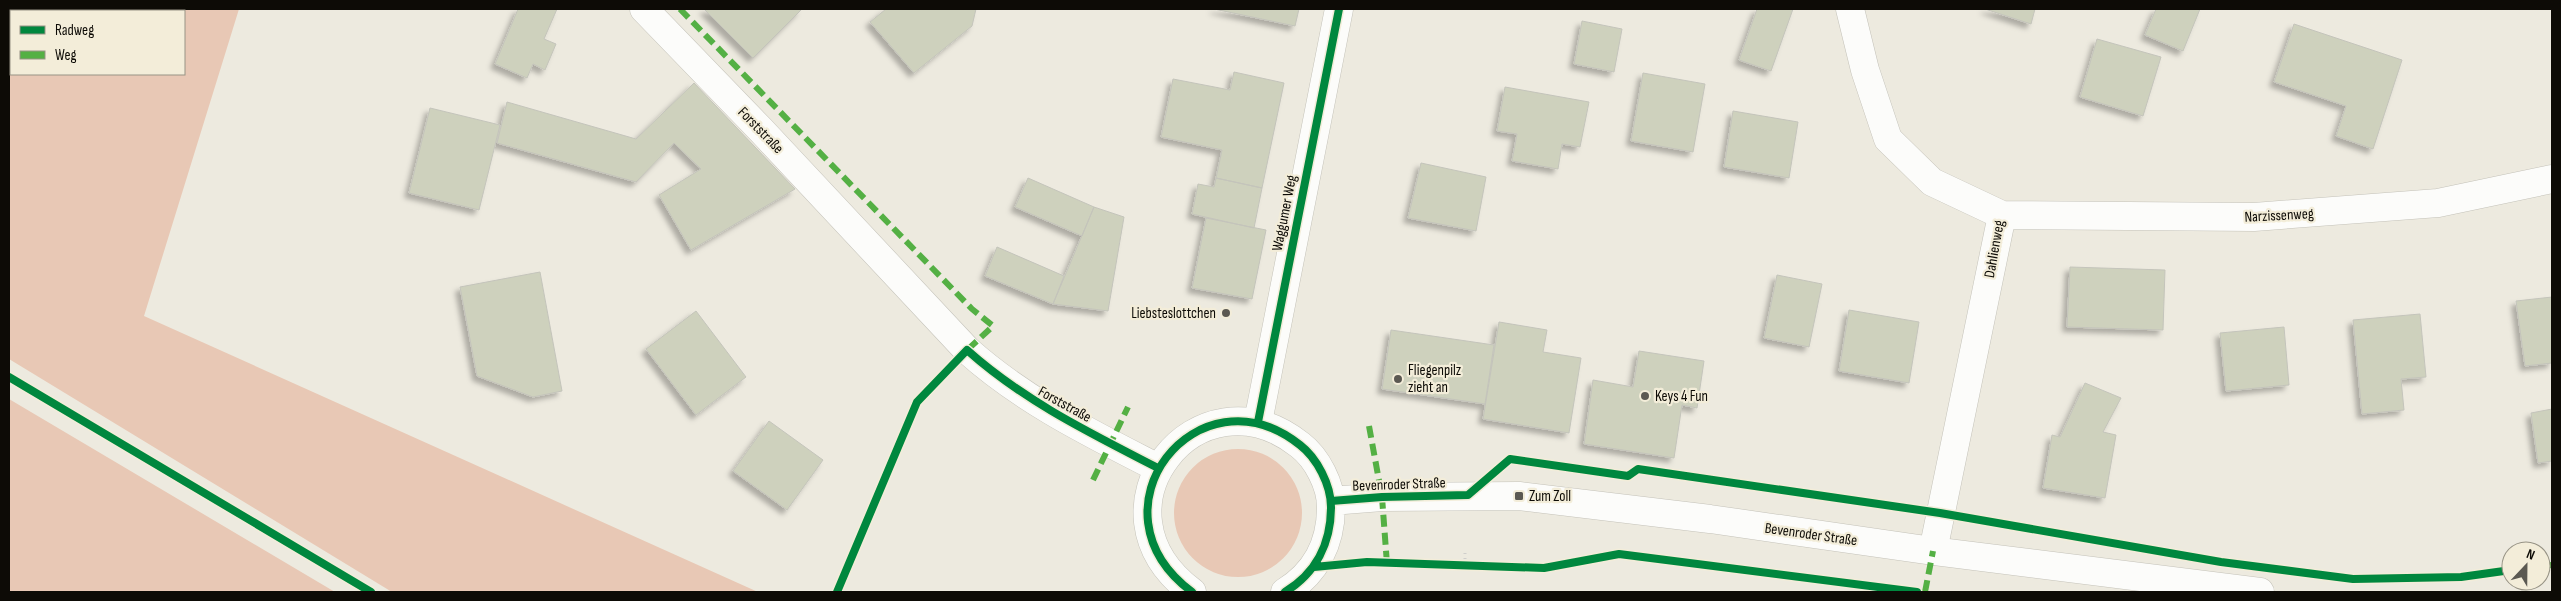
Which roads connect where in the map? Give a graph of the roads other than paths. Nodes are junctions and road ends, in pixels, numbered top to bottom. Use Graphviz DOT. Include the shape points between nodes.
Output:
graph roads {
  1 [pos="644,9"];
  2 [pos="1339,9"];
  3 [pos="1850,9"];
  4 [pos="2552,179"];
  5 [pos="2002,215"];
  6 [pos="1258,422"];
  7 [pos="1158,468"];
  8 [pos="1331,501"];
  9 [pos="1933,551"];
  10 [pos="1192,592"];
  11 [pos="1285,592"];
  12 [pos="2260,592"];
  1 -- 7 [label="main road, Forststraße" via="996,377 1057,416"];
  2 -- 6 [label="main road, Waggumer Weg"];
  3 -- 5 [label="main road, Dahlienweg" via="1865,70 1888,139 1932,182"];
  4 -- 5 [label="main road, Narzissenweg" via="2438,203 2254,217"];
  5 -- 9 [label="main road, Dahlienweg"];
  6 -- 7 [label="main road, Bevenroder Straße" via="1234,420 1190,434 1172,449"];
  6 -- 8 [label="main road, Bevenroder Straße" via="1284,432 1307,450 1323,474"];
  7 -- 10 [label="main road, Bevenroder Straße" via="1147,507 1152,540 1163,565"];
  8 -- 9 [label="main road, Bevenroder Straße" via="1382,497 1519,496"];
  8 -- 11 [label="main road, Bevenroder Straße" via="1331,524 1326,546 1314,567"];
  9 -- 12 [label="main road, Bevenroder Straße"];
}
